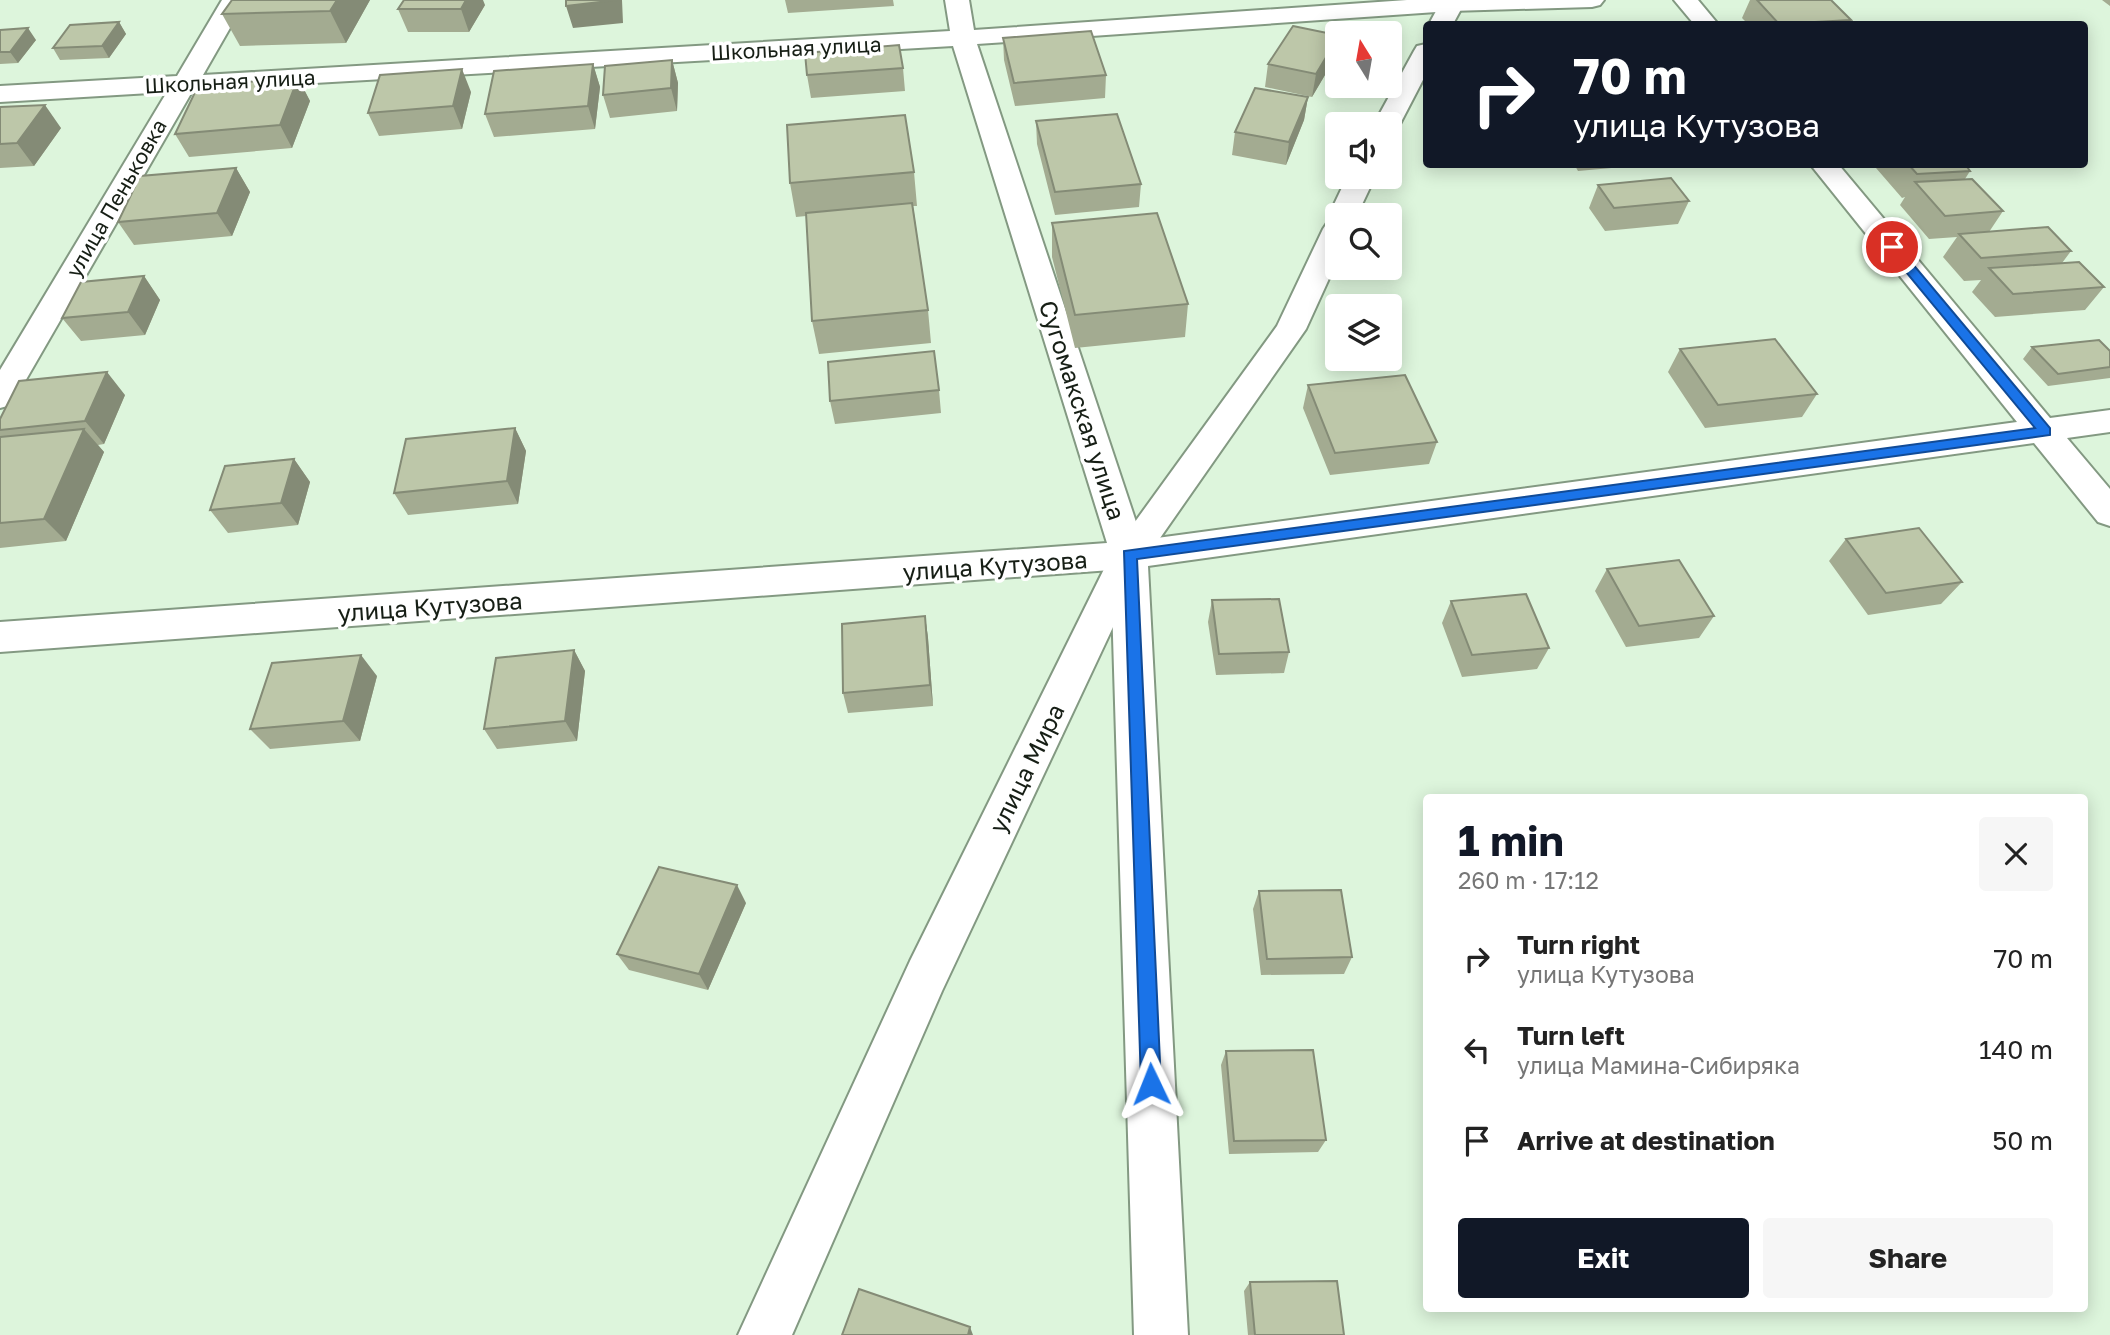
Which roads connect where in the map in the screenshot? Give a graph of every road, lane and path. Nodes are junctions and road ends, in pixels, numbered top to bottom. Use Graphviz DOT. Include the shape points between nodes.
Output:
graph roads {
  1 [pos="234,0"];
  2 [pos="957,0"];
  3 [pos="1592,0"];
  4 [pos="1686,0"];
  5 [pos="1448,10"];
  6 [pos="1704,21"];
  7 [pos="964,38"];
  8 [pos="1423,57"];
  9 [pos="183,83"];
  10 [pos="0,94"];
  11 [pos="1393,112"];
  12 [pos="1826,168"];
  13 [pos="1325,255"];
  14 [pos="0,397"];
  15 [pos="2110,421"];
  16 [pos="2046,431"];
  17 [pos="2110,513"];
  18 [pos="1129,555"];
  19 [pos="0,637"];
  20 [pos="765,1335"];
  21 [pos="1161,1335"];
  1 -- 9 [label="street, улица Пеньковка"];
  2 -- 7 [label="street, Сугомакская улица"];
  3 -- 5 [label="street, Школьная улица"];
  4 -- 6 [label="street"];
  5 -- 7 [label="street, Школьная улица"];
  7 -- 9 [label="street, Школьная улица"];
  7 -- 18 [label="street, Сугомакская улица"];
  8 -- 11 [label="street"];
  9 -- 10 [label="street, Школьная улица"];
  9 -- 14 [label="street, улица Пеньковка"];
  12 -- 16 [label="street"];
  13 -- 18 [label="street, улица Мира" via="1291,329"];
  15 -- 16 [label="street, улица Кутузова"];
  16 -- 17 [label="street"];
  16 -- 18 [label="street, улица Кутузова"];
  18 -- 19 [label="street, улица Кутузова"];
  18 -- 20 [label="street, улица Мира" via="926,976"];
  18 -- 21 [label="street, Сугомакская улица"];
}
